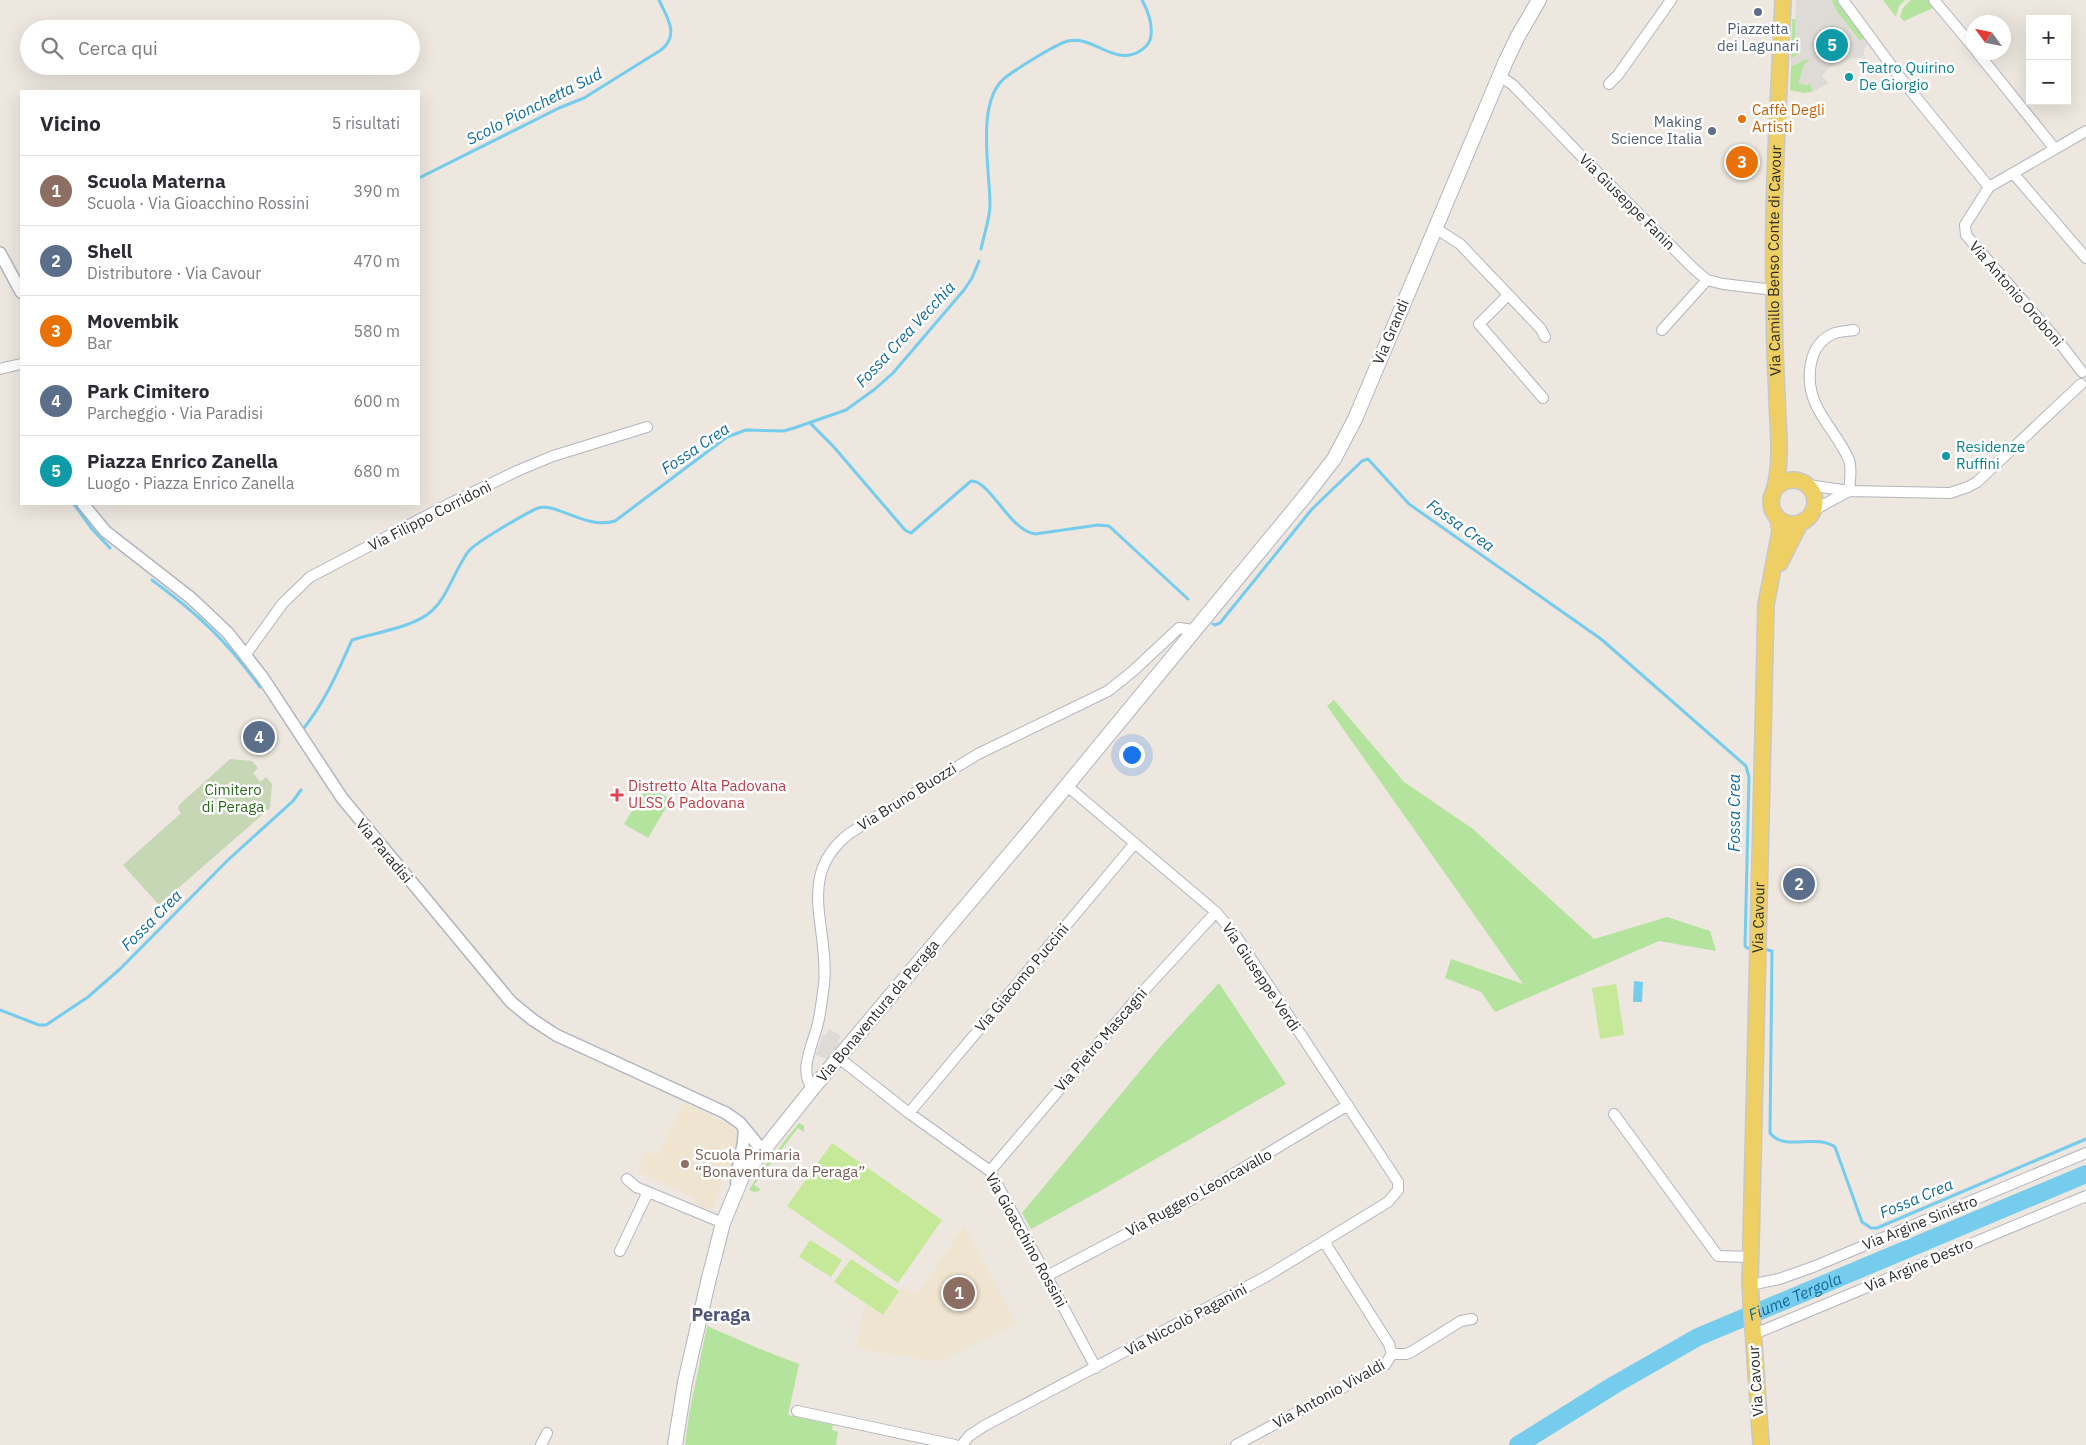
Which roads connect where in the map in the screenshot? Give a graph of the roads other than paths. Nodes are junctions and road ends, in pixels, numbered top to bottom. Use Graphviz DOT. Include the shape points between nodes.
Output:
graph roads {
  1 [pos="1539,0"];
  2 [pos="1670,0"];
  3 [pos="1783,0"];
  4 [pos="1844,0"];
  5 [pos="1934,1"];
  6 [pos="1966,39"];
  7 [pos="1983,60"];
  8 [pos="1500,76"];
  9 [pos="1609,84"];
  10 [pos="2084,135"];
  11 [pos="2055,149"];
  12 [pos="2013,172"];
  13 [pos="1989,187"];
  14 [pos="1435,228"];
  15 [pos="0,253"];
  16 [pos="2086,258"];
  17 [pos="1707,280"];
  18 [pos="20,290"];
  19 [pos="1774,290"];
  20 [pos="1508,295"];
  21 [pos="1662,330"];
  22 [pos="1854,330"];
  23 [pos="1545,338"];
  24 [pos="20,364"];
  25 [pos="0,369"];
  26 [pos="2084,371"];
  27 [pos="2084,386"];
  28 [pos="1543,398"];
  29 [pos="647,427"];
  30 [pos="1780,432"];
  31 [pos="1803,482"];
  32 [pos="1775,488"];
  33 [pos="1849,491"];
  34 [pos="84,505"];
  35 [pos="1814,510"];
  36 [pos="1778,519"];
  37 [pos="1800,523"];
  38 [pos="1770,580"];
  39 [pos="1192,633"];
  40 [pos="246,654"];
  41 [pos="1066,786"];
  42 [pos="1135,843"];
  43 [pos="1216,912"];
  44 [pos="839,1058"];
  45 [pos="814,1088"];
  46 [pos="1348,1105"];
  47 [pos="909,1113"];
  48 [pos="1614,1114"];
  49 [pos="744,1128"];
  50 [pos="762,1150"];
  51 [pos="2086,1153"];
  52 [pos="990,1171"];
  53 [pos="627,1178"];
  54 [pos="1398,1182"];
  55 [pos="737,1186"];
  56 [pos="648,1192"];
  57 [pos="2086,1196"];
  58 [pos="723,1223"];
  59 [pos="1325,1243"];
  60 [pos="620,1251"];
  61 [pos="1751,1257"];
  62 [pos="1047,1276"];
  63 [pos="1751,1290"];
  64 [pos="1472,1319"];
  65 [pos="1752,1332"];
  66 [pos="1392,1354"];
  67 [pos="1096,1368"];
  68 [pos="797,1411"];
  69 [pos="547,1433"];
  70 [pos="541,1445"];
  71 [pos="675,1445"];
  72 [pos="955,1445"];
  73 [pos="962,1445"];
  74 [pos="1236,1445"];
  75 [pos="1761,1445"];
  1 -- 8 [label="main road, Via Grandi"];
  2 -- 9 [label="street"];
  3 -- 19 [label="main road, Via Camillo Benso Conte di Cavour"];
  4 -- 13 [label="street" via="1902,80"];
  5 -- 6 [label="street"];
  7 -- 11 [label="street"];
  8 -- 14 [label="main road, Via Grandi"];
  8 -- 17 [label="street, Via Giuseppe Fanin" via="1514,85"];
  10 -- 11 [label="street"];
  11 -- 12 [label="street"];
  12 -- 13 [label="street"];
  12 -- 16 [label="street"];
  13 -- 26 [label="street, Via Antonio Oroboni" via="1965,225 1966,235"];
  14 -- 20 [label="street" via="1460,244"];
  14 -- 39 [label="main road, Via Grandi" via="1341,448 1306,496"];
  15 -- 18 [label="street"];
  17 -- 19 [label="street"];
  17 -- 21 [label="street"];
  19 -- 30 [label="main road, Via Camillo Benso Conte di Cavour"];
  20 -- 23 [label="street" via="1541,329"];
  20 -- 28 [label="street" via="1480,324"];
  22 -- 33 [label="street" via="1836,333 1825,340 1813,355 1810,368 1814,401 1849,461"];
  24 -- 25 [label="street"];
  26 -- 27 [label="street" via="2079,378"];
  27 -- 33 [label="street" via="1968,487 1950,493"];
  29 -- 40 [label="street, Via Filippo Corridoni" via="562,453 517,472 449,504 310,578 283,603"];
  30 -- 31 [label="main road" via="1788,466"];
  30 -- 32 [label="main road" via="1779,472"];
  31 -- 32 [label="main road" via="1786,481"];
  31 -- 33 [label="street"];
  31 -- 35 [label="main road" via="1815,496"];
  32 -- 36 [label="main road" via="1771,507"];
  33 -- 35 [label="street"];
  34 -- 40 [label="street, Via Paradisi" via="105,531 210,614"];
  35 -- 37 [label="main road"];
  36 -- 37 [label="main road" via="1788,524"];
  36 -- 38 [label="main road, Via Cavour" via="1777,554"];
  37 -- 38 [label="main road, Via Cavour"];
  38 -- 61 [label="main road, Via Cavour" via="1766,624"];
  39 -- 41 [label="main road, Via Bonaventura da Peraga"];
  39 -- 45 [label="street, Via Bruno Buozzi" via="1180,628 1108,691 978,754 850,832 835,846 824,862 818,886 824,982 818,1023 806,1068 809,1083"];
  40 -- 49 [label="street, Via Paradisi" via="342,798 511,1002 556,1036 716,1108"];
  41 -- 42 [label="street, Via Giuseppe Verdi"];
  41 -- 44 [label="main road, Via Bonaventura da Peraga"];
  42 -- 43 [label="street, Via Giuseppe Verdi"];
  42 -- 47 [label="street, Via Giacomo Puccini"];
  43 -- 46 [label="street, Via Giuseppe Verdi" via="1236,936"];
  43 -- 52 [label="street, Via Pietro Mascagni" via="1138,997"];
  44 -- 45 [label="main road, Via Bonaventura da Peraga"];
  44 -- 47 [label="street, Via Gioacchino Rossini"];
  45 -- 50 [label="main road, Via Bonaventura da Peraga"];
  46 -- 54 [label="street, Via Giuseppe Verdi"];
  46 -- 62 [label="street, Via Ruggero Leoncavallo" via="1187,1202"];
  47 -- 52 [label="street, Via Gioacchino Rossini"];
  48 -- 61 [label="street" via="1718,1256"];
  49 -- 50 [label="street, Via Paradisi"];
  49 -- 55 [label="street" via="744,1143 736,1171"];
  50 -- 55 [label="main road, Via Bonaventura da Peraga"];
  51 -- 63 [label="street, Via Argine Sinistro"];
  52 -- 62 [label="street, Via Gioacchino Rossini"];
  53 -- 56 [label="street"];
  54 -- 59 [label="street, Via Niccolò Paganini" via="1398,1190 1388,1202"];
  55 -- 58 [label="main road, Via Bonaventura da Peraga"];
  56 -- 58 [label="street"];
  56 -- 60 [label="street"];
  57 -- 65 [label="street, Via Argine Destro"];
  58 -- 71 [label="main road, Via Bonaventura da Peraga" via="685,1382"];
  59 -- 66 [label="street" via="1389,1344"];
  59 -- 67 [label="street, Via Niccolò Paganini"];
  61 -- 63 [label="main road, Via Cavour"];
  62 -- 67 [label="street, Via Gioacchino Rossini"];
  63 -- 65 [label="main road, Via Cavour"];
  64 -- 66 [label="street, Via Antonio Vivaldi" via="1461,1321 1411,1352"];
  65 -- 75 [label="main road, Via Cavour"];
  66 -- 74 [label="street, Via Antonio Vivaldi" via="1385,1365"];
  67 -- 73 [label="street, Via Niccolò Paganini" via="984,1426"];
  68 -- 72 [label="street"];
  69 -- 70 [label="street"];
}
